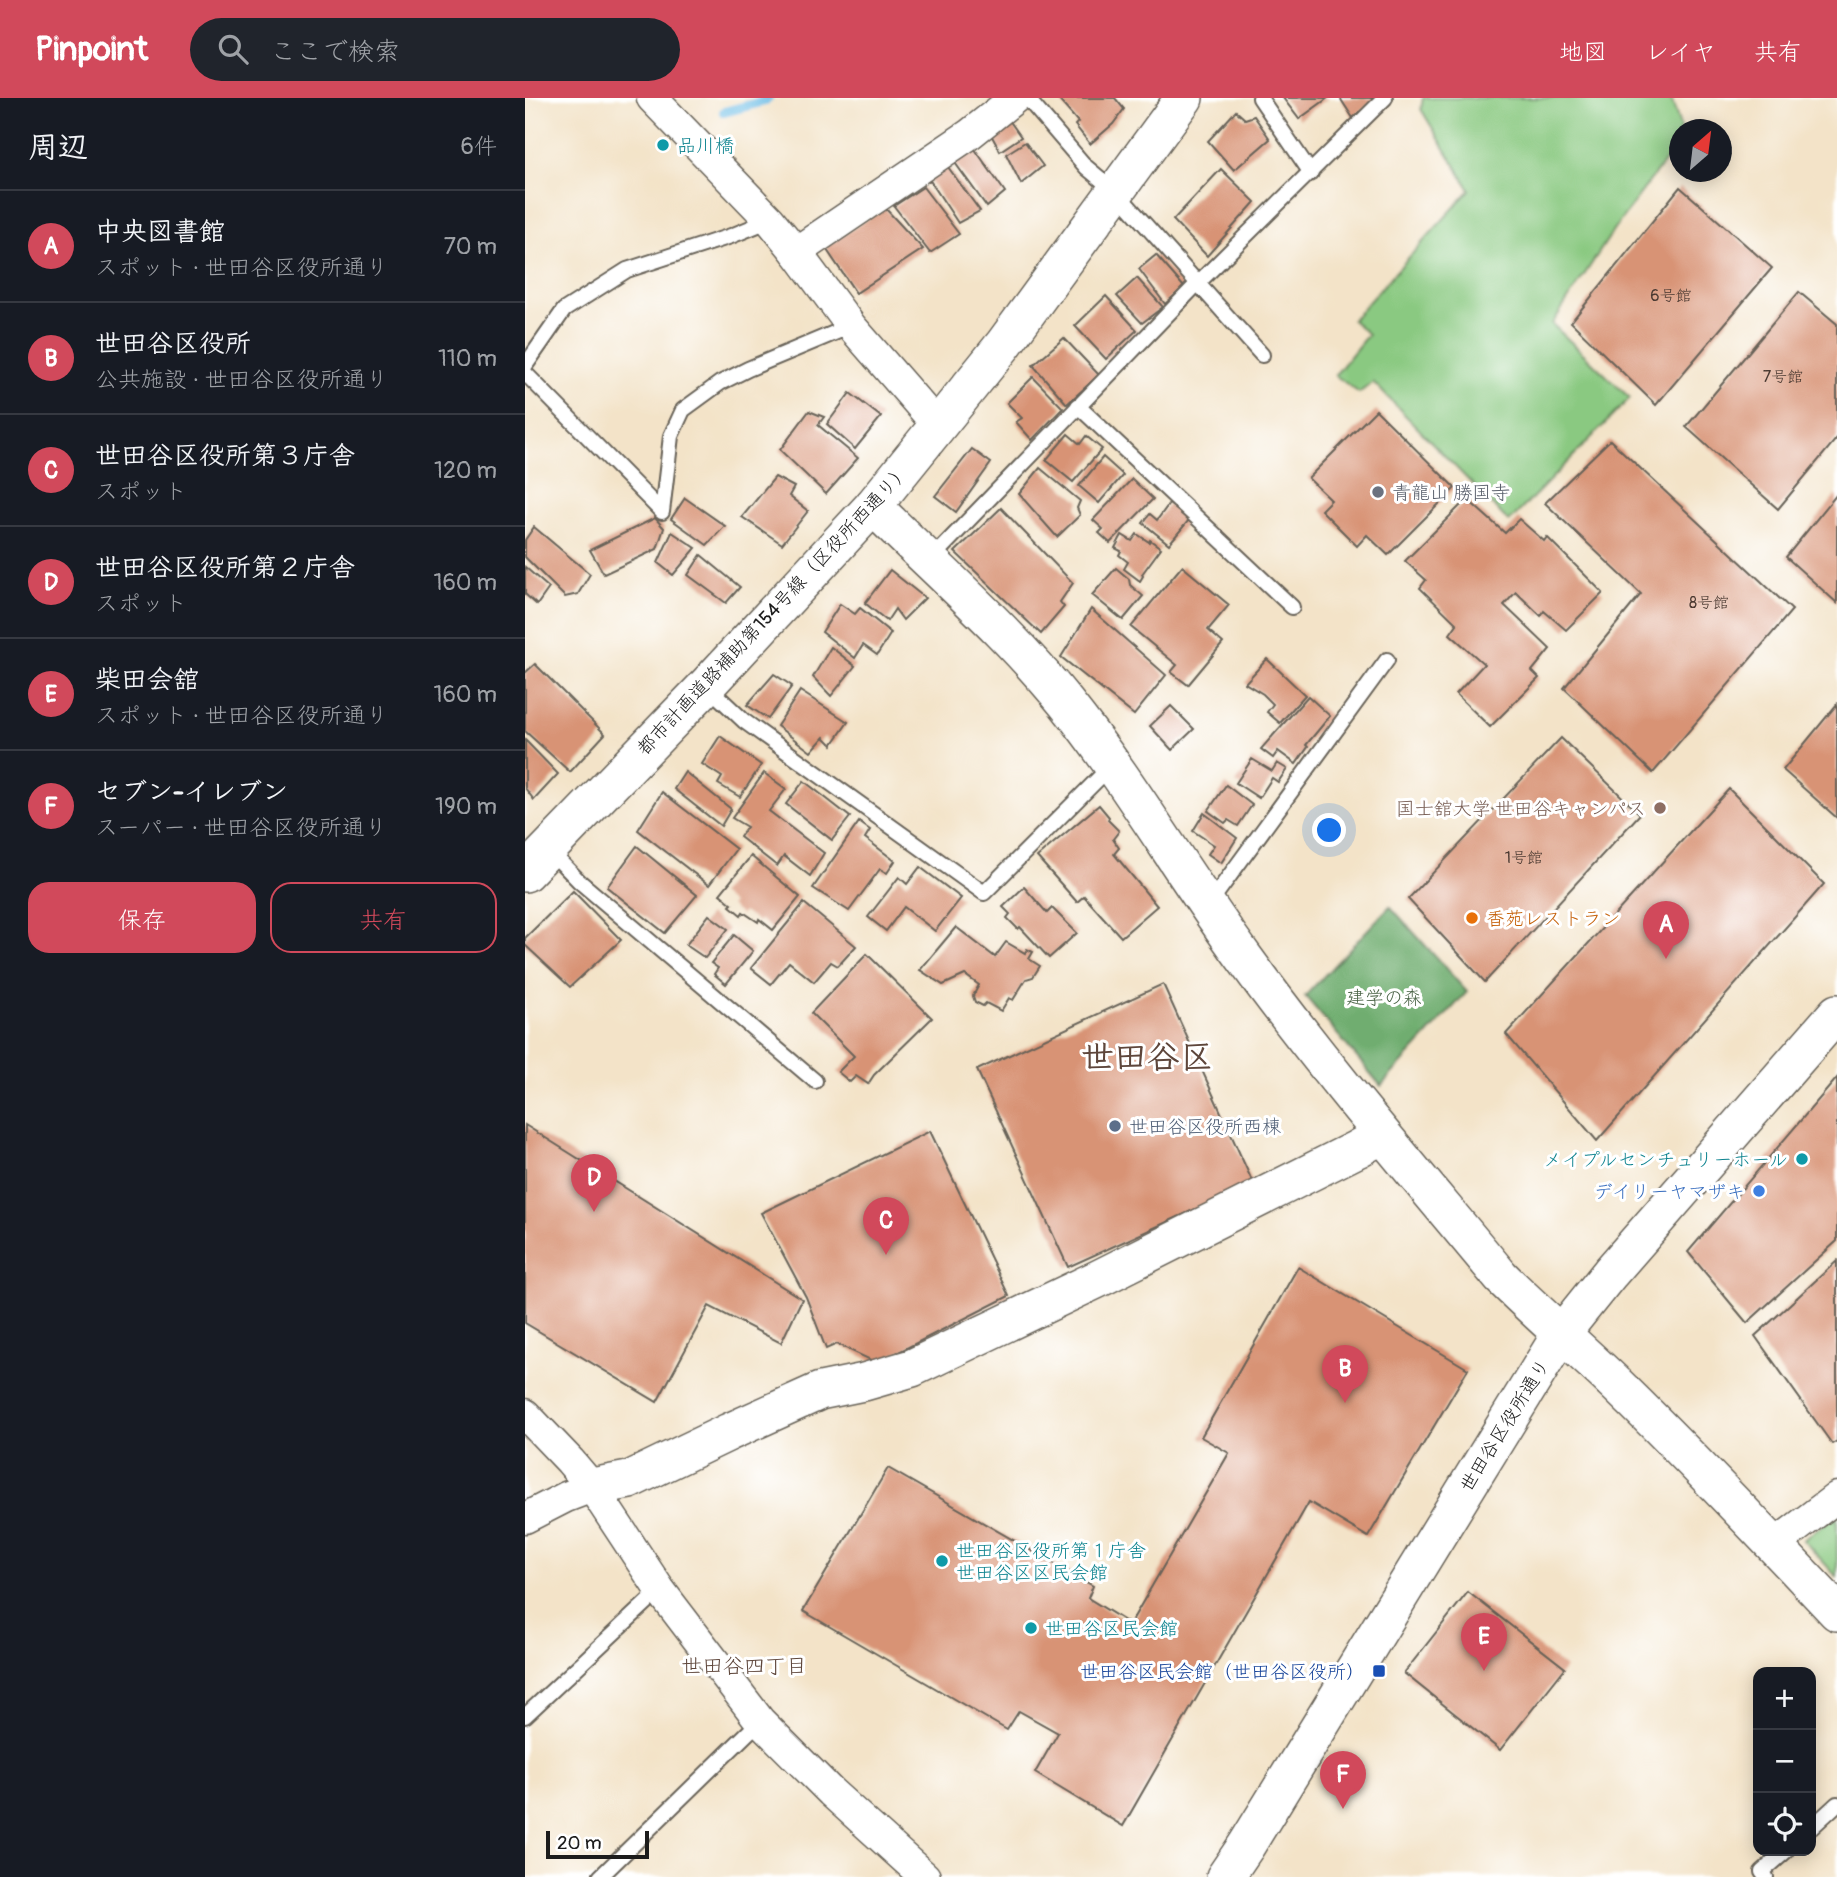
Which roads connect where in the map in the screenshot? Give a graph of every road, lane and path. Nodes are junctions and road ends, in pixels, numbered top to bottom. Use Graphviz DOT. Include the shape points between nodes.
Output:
graph roads {
  1 [pos="652,98"];
  2 [pos="1015,98"];
  3 [pos="1027,98"];
  4 [pos="1184,98"];
  5 [pos="1260,98"];
  6 [pos="1385,98"];
  7 [pos="1311,173"];
  8 [pos="1116,191"];
  9 [pos="770,220"];
  10 [pos="796,253"];
  11 [pos="1197,284"];
  12 [pos="851,326"];
  13 [pos="1262,355"];
  14 [pos="525,366"];
  15 [pos="525,373"];
  16 [pos="1078,406"];
  17 [pos="939,426"];
  18 [pos="873,506"];
  19 [pos="929,561"];
  20 [pos="1292,607"];
  21 [pos="1387,660"];
  22 [pos="707,685"];
  23 [pos="1112,765"];
  24 [pos="537,861"];
  25 [pos="1208,905"];
  26 [pos="1837,1013"];
  27 [pos="814,1082"];
  28 [pos="1382,1135"];
  29 [pos="1561,1334"];
  30 [pos="525,1414"];
  31 [pos="592,1487"];
  32 [pos="1837,1497"];
  33 [pos="525,1518"];
  34 [pos="1774,1545"];
  35 [pos="660,1590"];
  36 [pos="1837,1612"];
  37 [pos="525,1716"];
  38 [pos="760,1721"];
  39 [pos="1837,1804"];
  40 [pos="1816,1823"];
  41 [pos="1780,1856"];
  42 [pos="600,1877"];
  43 [pos="925,1877"];
  44 [pos="1225,1877"];
  45 [pos="1766,1877"];
  1 -- 9 [label="street"];
  2 -- 10 [label="street"];
  3 -- 8 [label="lane" via="1086,167"];
  4 -- 8 [label="street, 都市計画道路補助第154号線（区役所西通り）"];
  5 -- 7 [label="lane"];
  6 -- 7 [label="lane"];
  7 -- 11 [label="lane"];
  8 -- 11 [label="lane"];
  8 -- 17 [label="street, 都市計画道路補助第154号線（区役所西通り）"];
  9 -- 10 [label="street"];
  9 -- 14 [label="lane" via="627,270 564,310"];
  10 -- 12 [label="street"];
  11 -- 13 [label="lane"];
  11 -- 16 [label="lane"];
  12 -- 15 [label="lane" via="748,369 683,410 671,436 662,512"];
  12 -- 17 [label="street"];
  16 -- 19 [label="lane"];
  16 -- 20 [label="lane"];
  17 -- 18 [label="street, 都市計画道路補助第154号線（区役所西通り）"];
  18 -- 19 [label="street"];
  18 -- 22 [label="street, 都市計画道路補助第154号線（区役所西通り）"];
  19 -- 23 [label="street" via="1018,648"];
  21 -- 25 [label="lane"];
  22 -- 23 [label="lane" via="744,721 984,893"];
  22 -- 24 [label="street, 都市計画道路補助第154号線（区役所西通り）"];
  23 -- 25 [label="street"];
  24 -- 27 [label="lane" via="579,881"];
  25 -- 28 [label="street"];
  26 -- 29 [label="street, 世田谷区役所通り"];
  28 -- 29 [label="street" via="1501,1277"];
  28 -- 31 [label="street" via="912,1368 820,1391 629,1480"];
  29 -- 34 [label="street" via="1672,1438"];
  29 -- 44 [label="street, 世田谷区役所通り"];
  30 -- 31 [label="street"];
  31 -- 33 [label="street"];
  31 -- 35 [label="street"];
  32 -- 34 [label="street"];
  34 -- 36 [label="street"];
  35 -- 37 [label="lane"];
  35 -- 38 [label="street"];
  38 -- 42 [label="lane"];
  38 -- 43 [label="street"];
  39 -- 40 [label="lane"];
  41 -- 45 [label="lane" via="1762,1872"];
}
